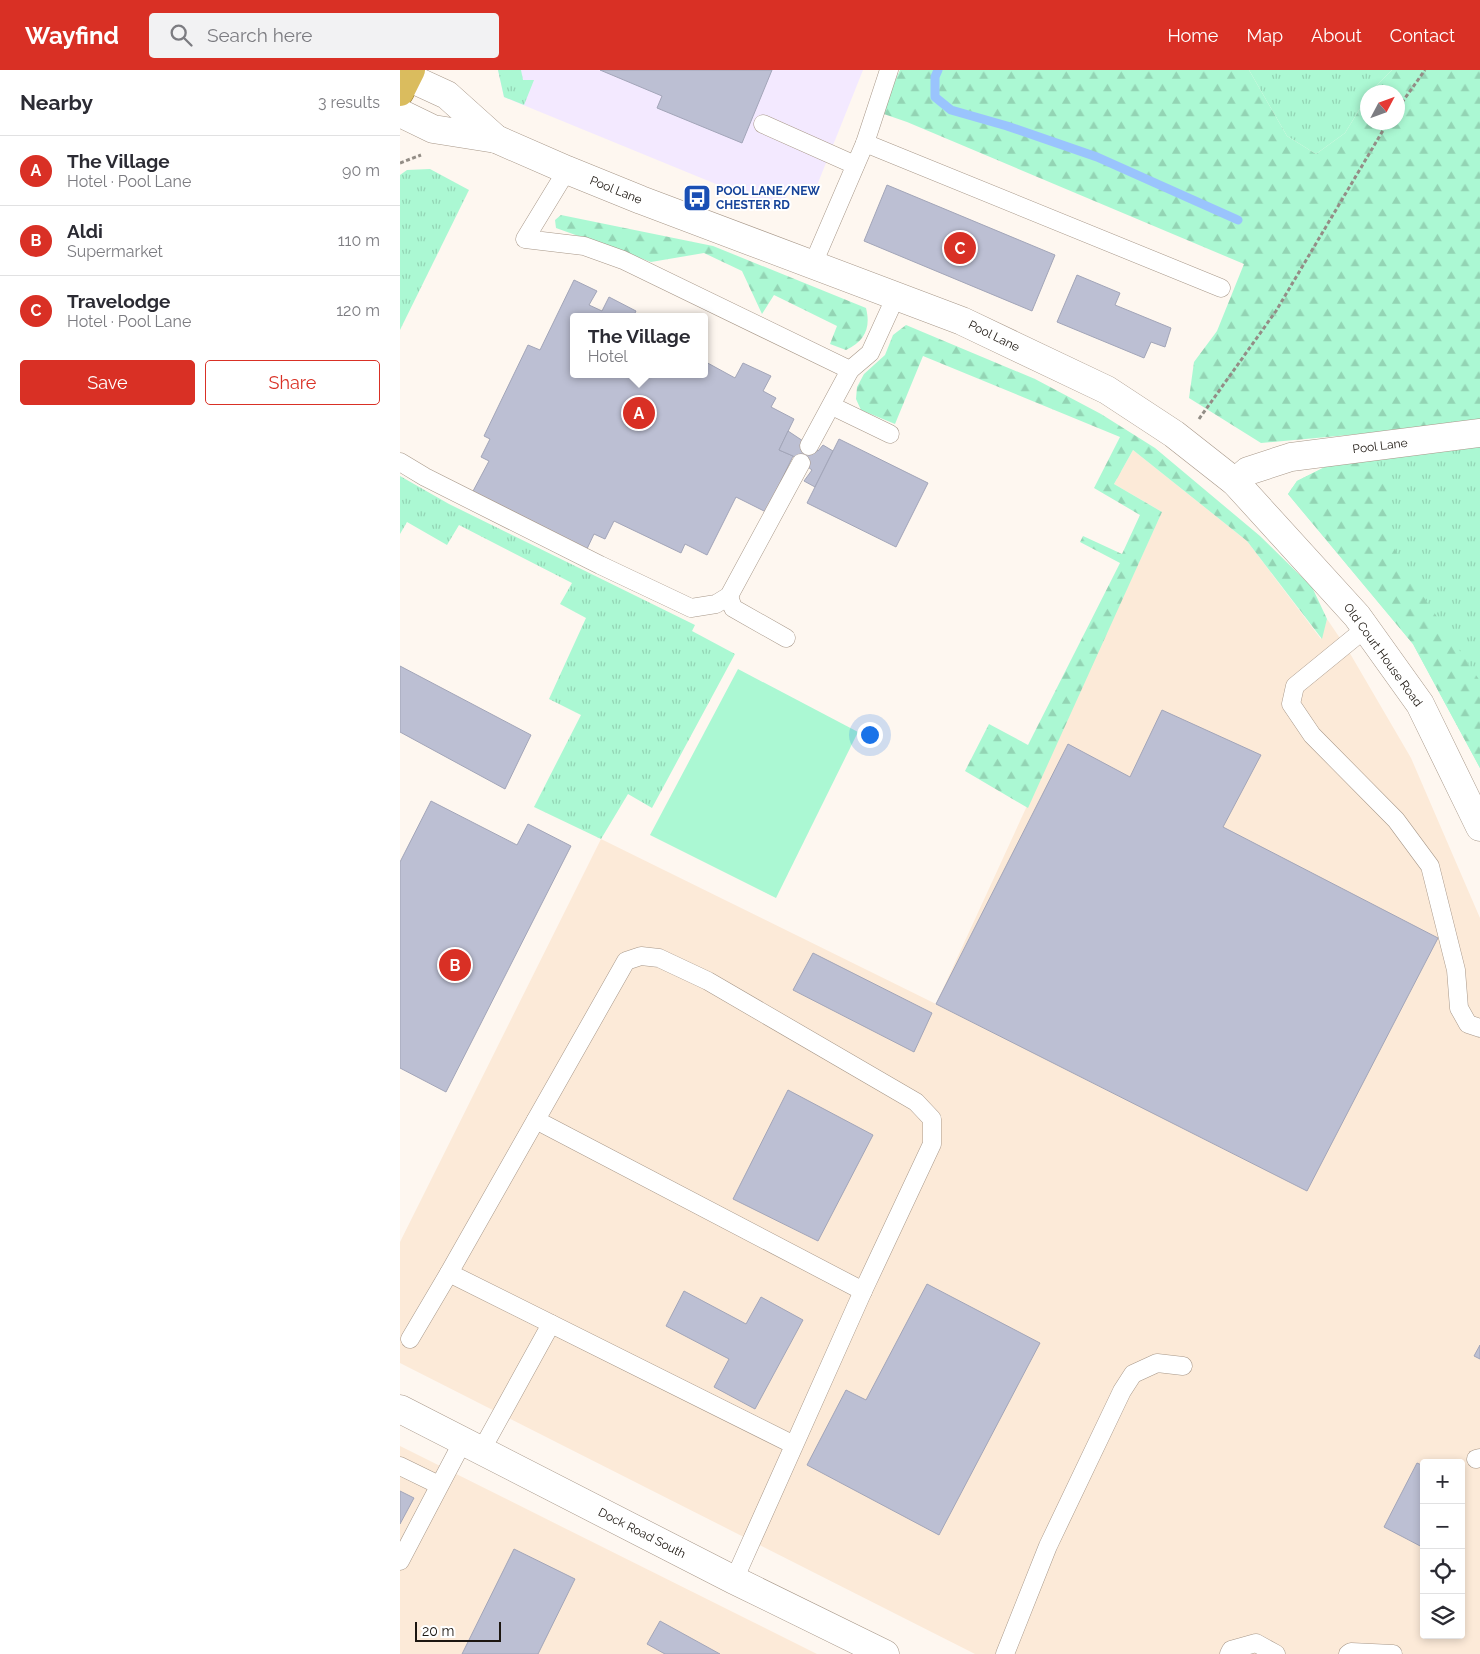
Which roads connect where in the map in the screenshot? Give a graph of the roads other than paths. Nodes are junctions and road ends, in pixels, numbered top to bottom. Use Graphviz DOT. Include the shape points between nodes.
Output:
graph roads {
  1 [pos="889,70"];
  2 [pos="405,79"];
  3 [pos="400,113"];
  4 [pos="763,124"];
  5 [pos="496,139"];
  6 [pos="865,143"];
  7 [pos="855,165"];
  8 [pos="567,170"];
  9 [pos="813,264"];
  10 [pos="1221,288"];
  11 [pos="896,296"];
  12 [pos="850,370"];
  13 [pos="832,406"];
  14 [pos="1480,433"];
  15 [pos="890,434"];
  16 [pos="810,446"];
  17 [pos="400,462"];
  18 [pos="801,463"];
  19 [pos="1235,482"];
  20 [pos="729,596"];
  21 [pos="1366,628"];
  22 [pos="786,638"];
  23 [pos="1480,827"];
  24 [pos="1480,1028"];
  25 [pos="536,1120"];
  26 [pos="450,1273"];
  27 [pos="863,1291"];
  28 [pos="551,1324"];
  29 [pos="410,1339"];
  30 [pos="1183,1366"];
  31 [pos="400,1409"];
  32 [pos="794,1445"];
  33 [pos="472,1446"];
  34 [pos="400,1466"];
  35 [pos="439,1485"];
  36 [pos="400,1561"];
  37 [pos="734,1580"];
  38 [pos="885,1654"];
  39 [pos="1005,1654"];
  40 [pos="1230,1654"];
  41 [pos="1276,1654"];
  42 [pos="1348,1654"];
  43 [pos="1393,1654"];
  1 -- 6 [label="lane"];
  2 -- 5 [label="street, Pool Lane" via="447,95"];
  3 -- 5 [label="street, Pool Lane" via="433,129"];
  4 -- 7 [label="lane"];
  5 -- 8 [label="street, Pool Lane"];
  6 -- 7 [label="lane"];
  6 -- 10 [label="lane"];
  7 -- 9 [label="lane"];
  8 -- 9 [label="street, Pool Lane"];
  8 -- 12 [label="lane" via="525,239 584,246 623,260"];
  9 -- 11 [label="street, Pool Lane"];
  11 -- 12 [label="lane" via="870,353"];
  11 -- 19 [label="street, Pool Lane" via="962,320 1107,390"];
  12 -- 13 [label="lane"];
  13 -- 15 [label="lane"];
  13 -- 16 [label="lane"];
  14 -- 19 [label="street, Pool Lane" via="1291,457 1248,471"];
  17 -- 20 [label="lane" via="565,548 691,608 716,604"];
  18 -- 20 [label="lane"];
  19 -- 21 [label="street, Old Court House Road"];
  20 -- 22 [label="lane" via="733,608"];
  21 -- 23 [label="street, Old Court House Road" via="1420,704"];
  21 -- 24 [label="lane" via="1295,686 1290,704 1312,735 1396,820 1430,866 1456,970 1458,1008 1468,1024"];
  25 -- 26 [label="lane"];
  25 -- 27 [label="lane"];
  25 -- 27 [label="lane" via="626,961 641,956 659,958 708,981 916,1102 932,1119 932,1144"];
  26 -- 28 [label="lane"];
  26 -- 29 [label="lane"];
  27 -- 32 [label="lane"];
  28 -- 32 [label="lane"];
  28 -- 33 [label="lane"];
  30 -- 39 [label="lane" via="1157,1363 1133,1374 1122,1391 1048,1546"];
  31 -- 33 [label="street, Dock Road South"];
  32 -- 37 [label="lane"];
  33 -- 35 [label="lane"];
  33 -- 37 [label="street, Dock Road South"];
  34 -- 35 [label="lane"];
  35 -- 36 [label="lane"];
  37 -- 38 [label="street, Dock Road South"];
  40 -- 41 [label="lane" via="1231,1650 1256,1643"];
  42 -- 43 [label="lane"];
}
